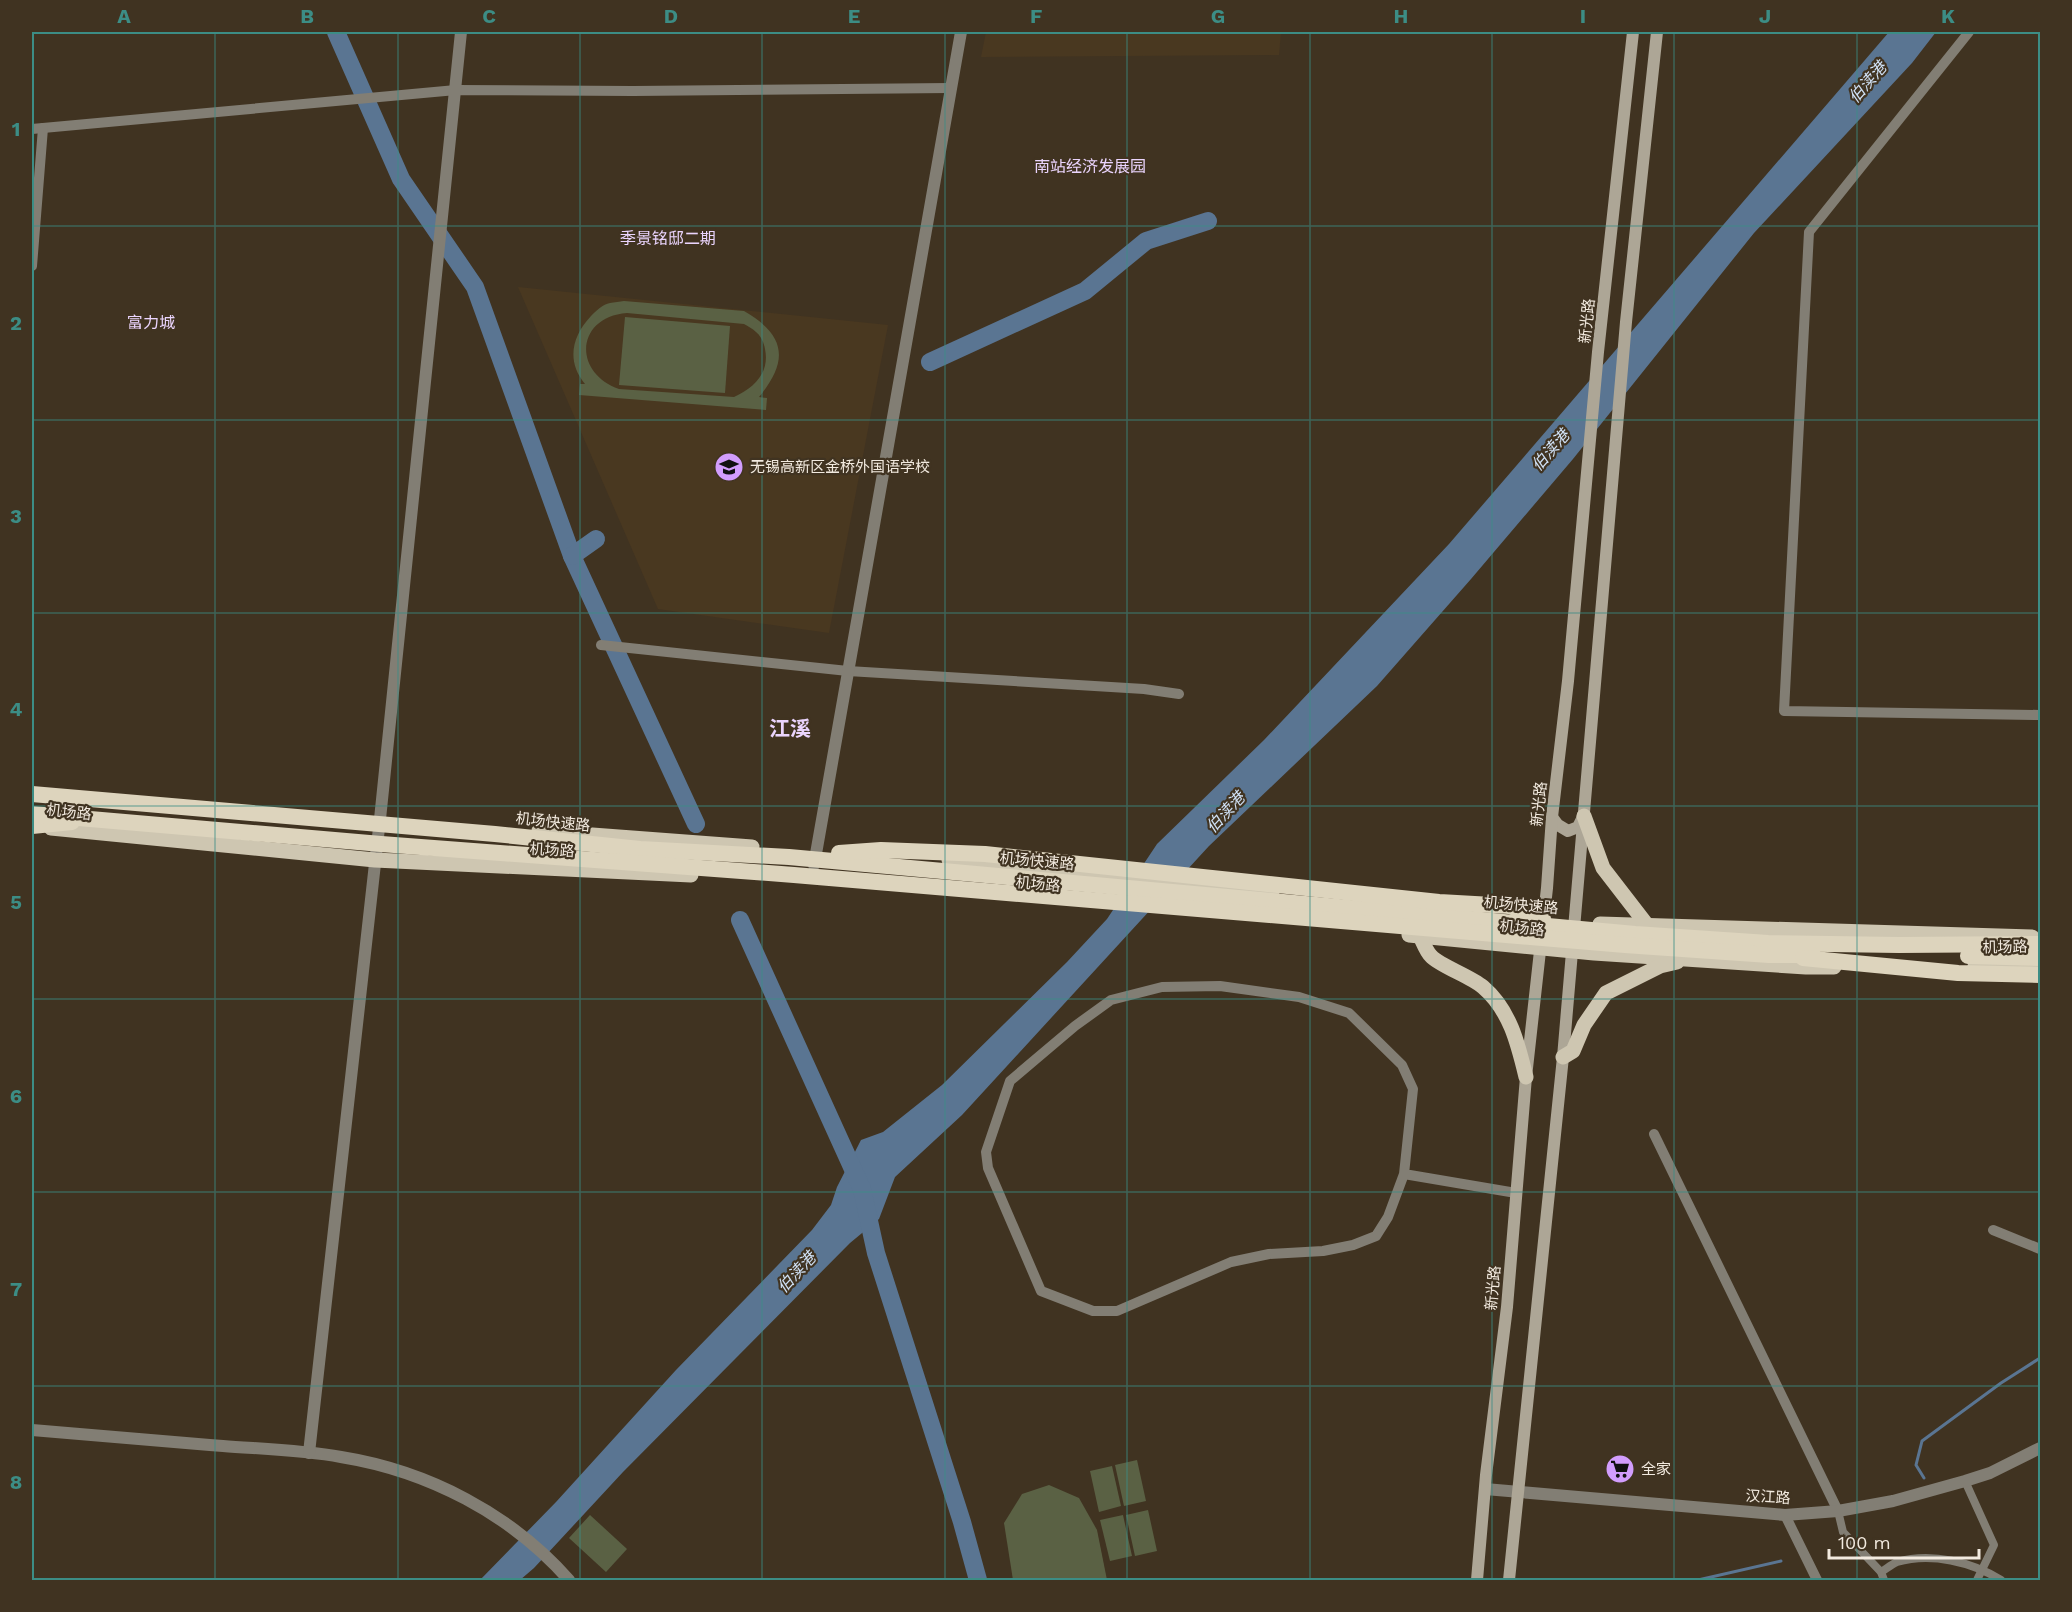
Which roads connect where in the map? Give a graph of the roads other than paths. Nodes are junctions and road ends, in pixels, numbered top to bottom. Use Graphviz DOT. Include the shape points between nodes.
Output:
graph roads {
  1 [pos="461,32"];
  2 [pos="961,32"];
  3 [pos="1633,32"];
  4 [pos="1657,32"];
  5 [pos="1969,32"];
  6 [pos="951,88"];
  7 [pos="456,90"];
  8 [pos="43,128"];
  9 [pos="32,129"];
  10 [pos="32,266"];
  11 [pos="601,645"];
  12 [pos="848,671"];
  13 [pos="1179,694"];
  14 [pos="2040,715"];
  15 [pos="32,786"];
  16 [pos="32,794"];
  17 [pos="32,813"];
  18 [pos="1552,816"];
  19 [pos="1584,816"];
  20 [pos="97,819"];
  21 [pos="380,819"];
  22 [pos="32,826"];
  23 [pos="816,852"];
  24 [pos="789,857"];
  25 [pos="375,860"];
  26 [pos="812,881"];
  27 [pos="1544,919"];
  28 [pos="1574,922"];
  29 [pos="1647,925"];
  30 [pos="1420,936"];
  31 [pos="2040,937"];
  32 [pos="2040,944"];
  33 [pos="1540,948"];
  34 [pos="1572,951"];
  35 [pos="1769,955"];
  36 [pos="2040,958"];
  37 [pos="1691,959"];
  38 [pos="2040,965"];
  39 [pos="2040,975"];
  40 [pos="1563,1057"];
  41 [pos="1526,1077"];
  42 [pos="1654,1134"];
  43 [pos="1404,1174"];
  44 [pos="1516,1193"];
  45 [pos="1993,1230"];
  46 [pos="2040,1249"];
  47 [pos="32,1430"];
  48 [pos="2040,1449"];
  49 [pos="309,1454"];
  50 [pos="1965,1481"];
  51 [pos="1485,1489"];
  52 [pos="1518,1492"];
  53 [pos="1838,1511"];
  54 [pos="1785,1515"];
  55 [pos="1982,1569"];
  56 [pos="1883,1576"];
  57 [pos="566,1577"];
  58 [pos="1477,1581"];
  59 [pos="1509,1581"];
  60 [pos="1816,1581"];
  61 [pos="1977,1581"];
  62 [pos="2001,1581"];
  1 -- 7 [label="street"];
  2 -- 6 [label="street"];
  3 -- 18 [label="main road, 新光路"];
  4 -- 19 [label="main road" via="1626,322"];
  5 -- 14 [label="street" via="1809,232 1784,711"];
  6 -- 7 [label="street"];
  6 -- 12 [label="street"];
  7 -- 8 [label="street"];
  7 -- 21 [label="street"];
  8 -- 9 [label="street"];
  8 -- 10 [label="street"];
  11 -- 12 [label="street"];
  12 -- 13 [label="street"];
  12 -- 23 [label="street"];
  15 -- 21 [label="main road, 机场路"];
  16 -- 24 [label="highway, 机场快速路, bridge" via="640,849"];
  17 -- 20 [label="highway, 机场快速路, bridge"];
  18 -- 19 [label="main road" via="1568,831 1578,827"];
  18 -- 27 [label="main road, 新光路"];
  19 -- 28 [label="main road"];
  19 -- 29 [label="main road" via="1603,868"];
  20 -- 22 [label="highway, bridge"];
  20 -- 35 [label="highway, 机场快速路, bridge"];
  21 -- 23 [label="main road, 机场路"];
  21 -- 25 [label="street"];
  22 -- 25 [label="main road, 机场路"];
  23 -- 26 [label="street"];
  23 -- 27 [label="main road, 机场路" via="892,854"];
  24 -- 27 [label="highway, bridge" via="881,850 985,854 1439,902 1510,906"];
  24 -- 32 [label="highway, 机场快速路, bridge" via="1623,933 1768,943"];
  25 -- 26 [label="main road, 机场路"];
  25 -- 49 [label="street"];
  26 -- 30 [label="main road, 机场路"];
  27 -- 28 [label="main road, 机场路"];
  27 -- 33 [label="main road, 新光路"];
  28 -- 29 [label="main road, 机场路"];
  28 -- 34 [label="main road"];
  29 -- 31 [label="main road, 机场路"];
  30 -- 33 [label="main road, 机场路"];
  30 -- 41 [label="main road" via="1431,957 1482,986 1496,1000 1518,1042"];
  33 -- 34 [label="main road, 机场路"];
  33 -- 41 [label="main road, 新光路"];
  34 -- 37 [label="main road, 机场路"];
  34 -- 40 [label="main road"];
  35 -- 36 [label="highway, 机场快速路, bridge"];
  35 -- 39 [label="highway, bridge" via="1958,973"];
  37 -- 38 [label="main road, 机场路" via="1806,967"];
  37 -- 40 [label="main road" via="1660,966 1606,993 1584,1025 1573,1051"];
  40 -- 52 [label="main road"];
  41 -- 44 [label="main road, 新光路"];
  42 -- 53 [label="street"];
  43 -- 43 [label="street" via="1413,1089 1402,1065 1349,1013 1299,997 1220,987 1162,987 1111,1000 1010,1081 986,1152 988,1168 1041,1292 1093,1311 1117,1311 1231,1262 1269,1254 1323,1251 1376,1236 1388,1217"];
  43 -- 44 [label="street"];
  44 -- 51 [label="main road, 新光路"];
  45 -- 46 [label="street"];
  47 -- 49 [label="street"];
  48 -- 50 [label="street, 汉江路"];
  49 -- 57 [label="street" via="399,1471 449,1491 499,1519"];
  50 -- 53 [label="street, 汉江路"];
  50 -- 55 [label="street" via="1994,1545"];
  51 -- 52 [label="street, 汉江路"];
  51 -- 58 [label="main road, 新光路"];
  52 -- 54 [label="street, 汉江路"];
  52 -- 59 [label="main road"];
  53 -- 54 [label="street, 汉江路"];
  53 -- 56 [label="street" via="1843,1532"];
  54 -- 60 [label="street"];
  55 -- 56 [label="street" via="1926,1557 1895,1562"];
  55 -- 61 [label="street"];
  55 -- 62 [label="street"];
}
